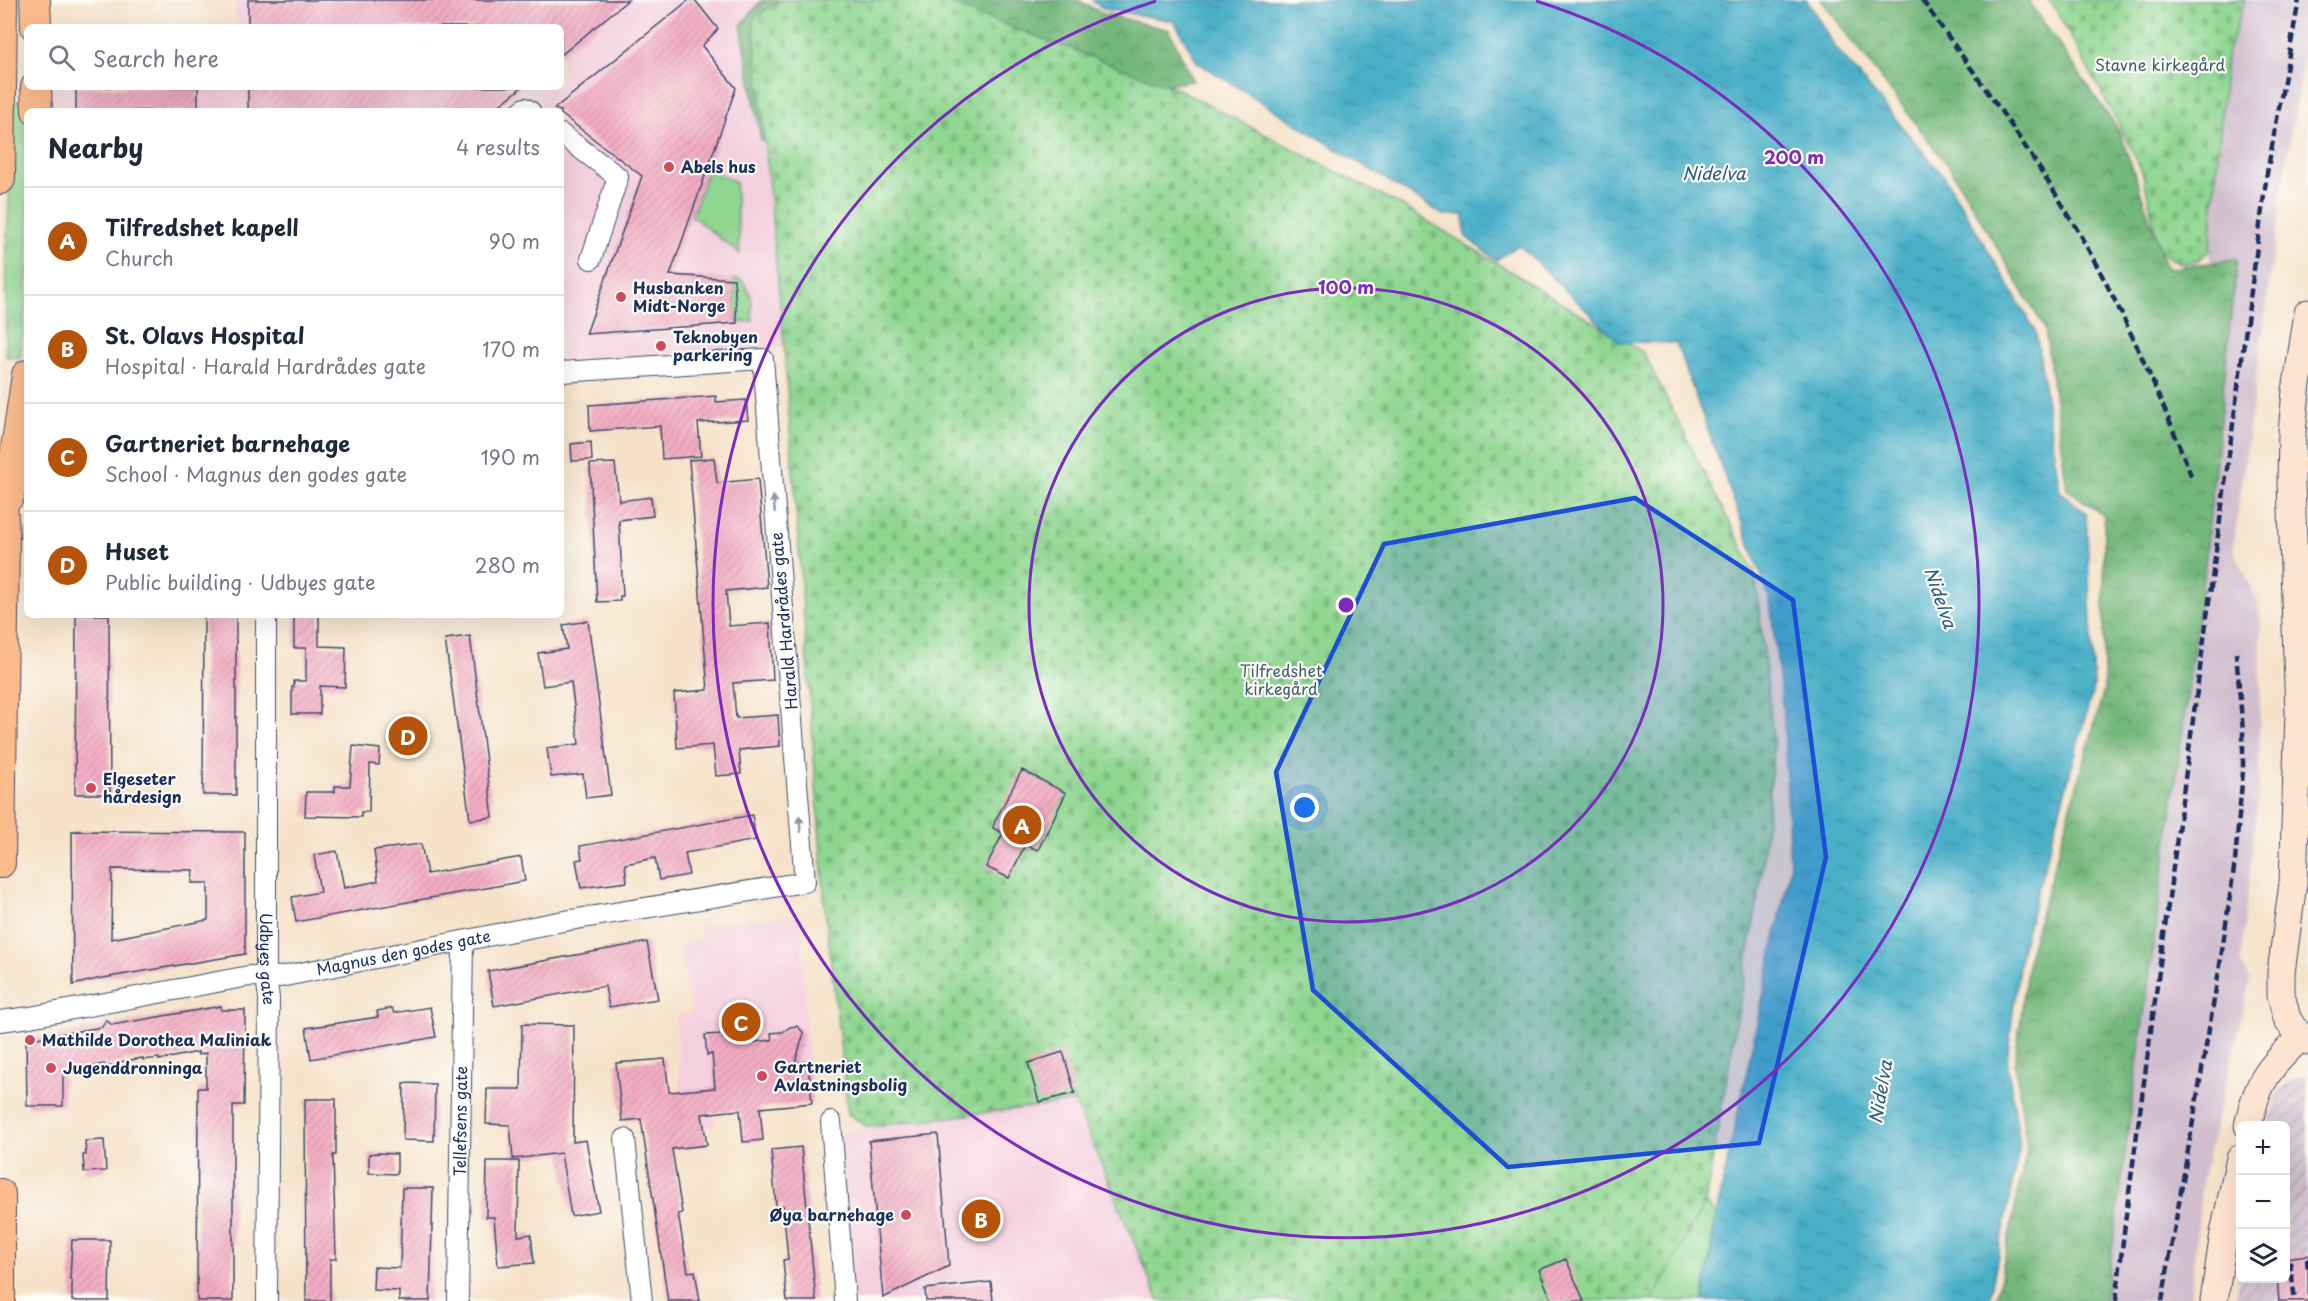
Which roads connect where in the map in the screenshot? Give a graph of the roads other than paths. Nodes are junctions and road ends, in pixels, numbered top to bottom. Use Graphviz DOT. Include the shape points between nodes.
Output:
graph roads {
  1 [pos="2,0"];
  2 [pos="35,0"];
  3 [pos="36,24"];
  4 [pos="36,90"];
  5 [pos="37,108"];
  6 [pos="564,136"];
  7 [pos="0,179"];
  8 [pos="591,259"];
  9 [pos="2308,314"];
  10 [pos="564,372"];
  11 [pos="24,396"];
  12 [pos="0,471"];
  13 [pos="4,535"];
  14 [pos="266,618"];
  15 [pos="0,863"];
  16 [pos="805,882"];
  17 [pos="463,940"];
  18 [pos="266,977"];
  19 [pos="0,1021"];
  20 [pos="2305,1039"];
  21 [pos="2249,1121"];
  22 [pos="831,1122"];
  23 [pos="625,1139"];
  24 [pos="2237,1175"];
  25 [pos="0,1194"];
  26 [pos="0,1301"];
  27 [pos="267,1301"];
  28 [pos="458,1301"];
  29 [pos="642,1301"];
  30 [pos="845,1301"];
  31 [pos="2214,1301"];
  1 -- 7 [label="main road"];
  2 -- 3 [label="main road"];
  4 -- 5 [label="main road"];
  6 -- 8 [label="street" via="618,177"];
  9 -- 20 [label="street" via="2292,432 2290,483 2299,712 2294,872 2281,973 2287,1018"];
  16 -- 10 [label="street, Harald Hardrådes gate, one-way" via="763,359"];
  11 -- 13 [label="main road"];
  12 -- 13 [label="main road"];
  13 -- 15 [label="main road"];
  14 -- 18 [label="street, Udbyes gate"];
  16 -- 17 [label="street, Magnus den godes gate"];
  17 -- 18 [label="street, Magnus den godes gate"];
  17 -- 28 [label="street, Tellefsens gate"];
  18 -- 19 [label="street, Magnus den godes gate" via="249,976"];
  18 -- 27 [label="street, Udbyes gate"];
  20 -- 21 [label="street" via="2282,1055 2260,1083"];
  22 -- 30 [label="street"];
  23 -- 29 [label="street"];
  24 -- 31 [label="street"];
  25 -- 26 [label="main road"];
}
